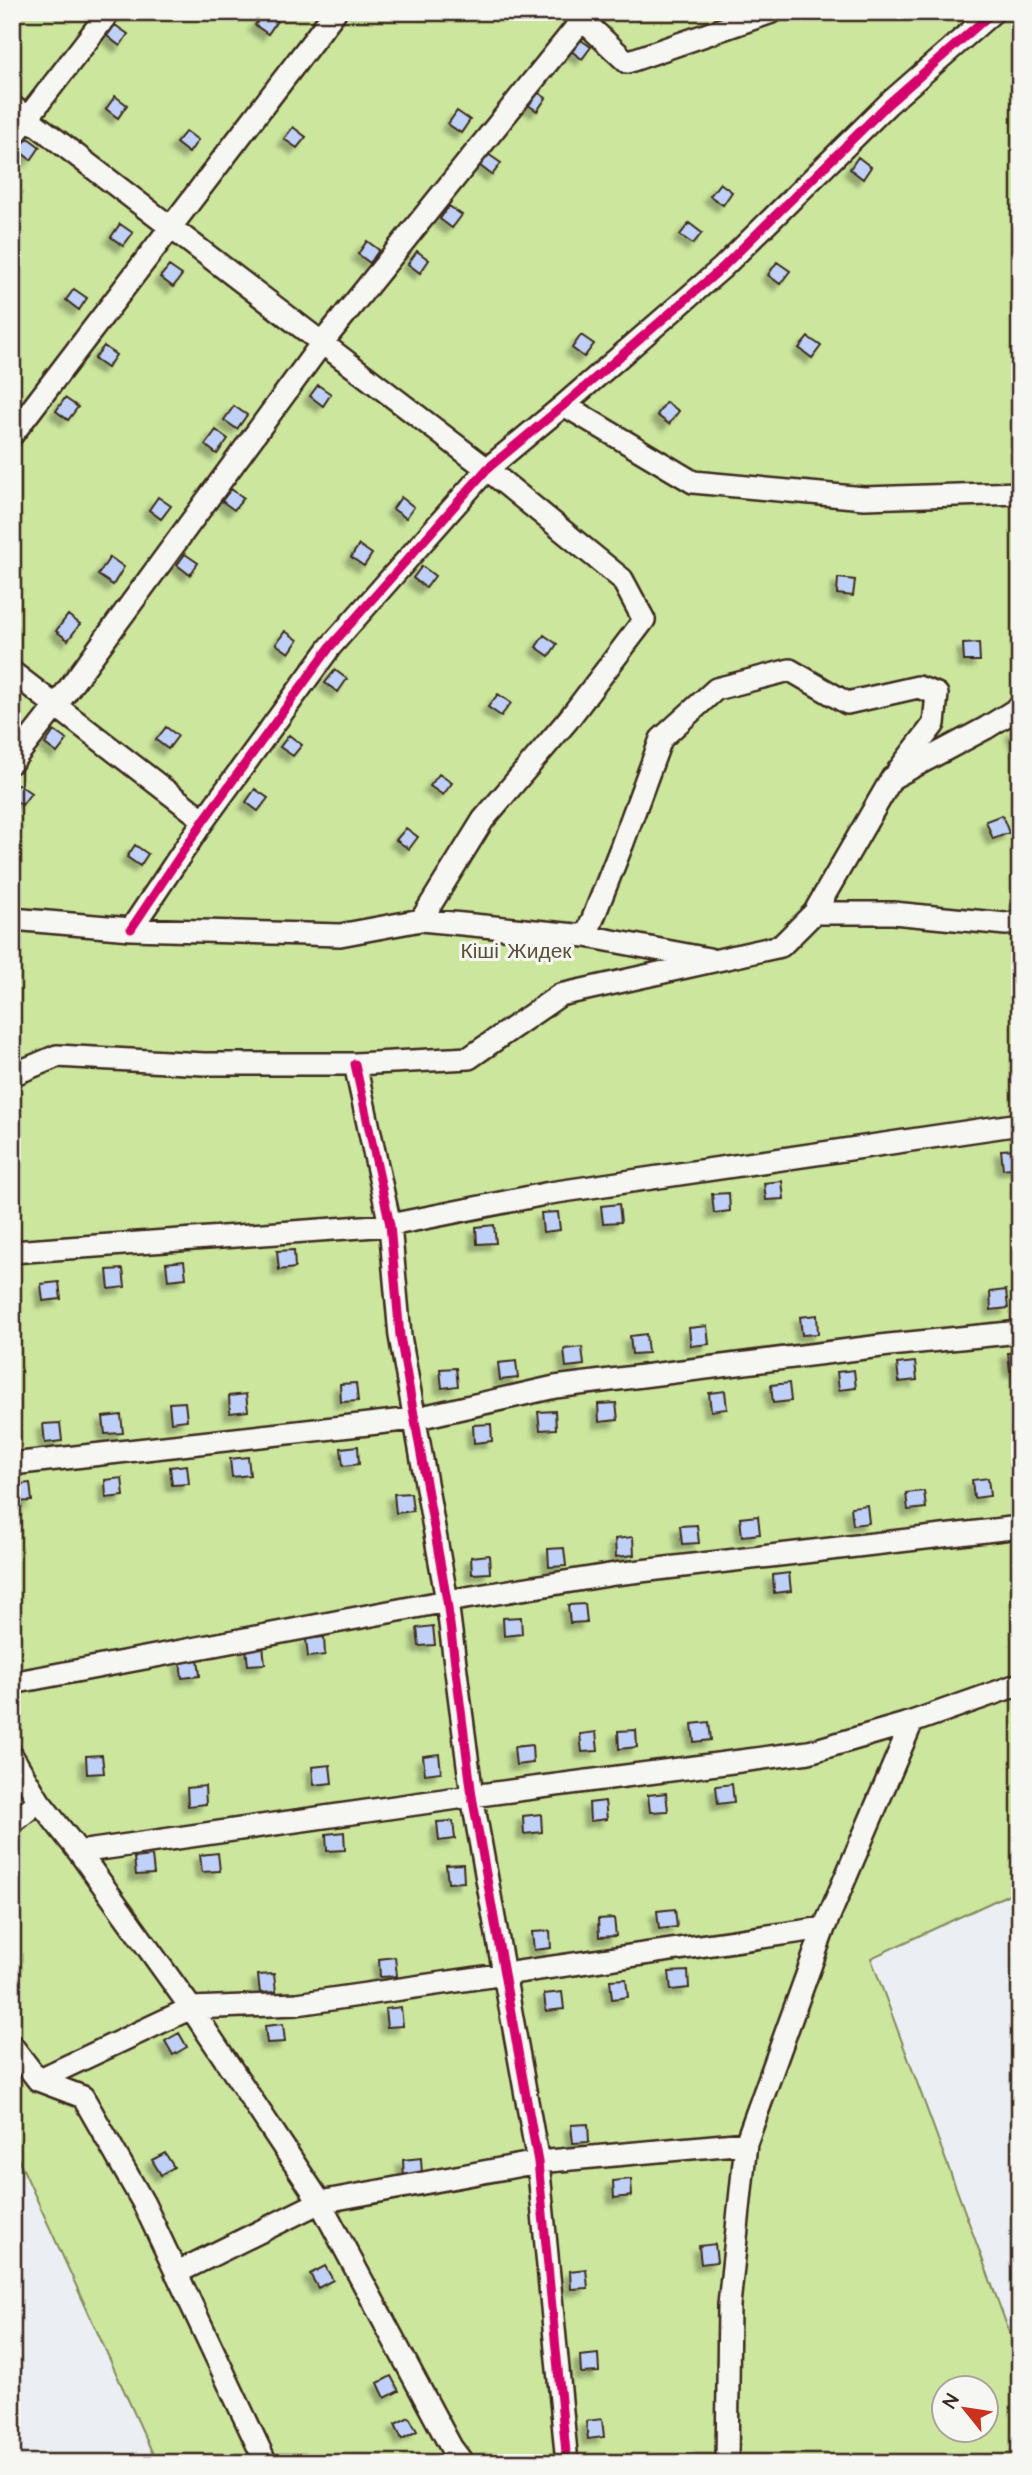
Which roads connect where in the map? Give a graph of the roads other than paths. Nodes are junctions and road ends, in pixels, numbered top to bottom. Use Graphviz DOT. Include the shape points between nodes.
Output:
graph roads {
  1 [pos="109,12"];
  2 [pos="335,12"];
  3 [pos="772,12"];
  4 [pos="993,12"];
  5 [pos="578,16"];
  6 [pos="20,112"];
  7 [pos="12,138"];
  8 [pos="171,227"];
  9 [pos="323,343"];
  10 [pos="564,405"];
  11 [pos="12,435"];
  12 [pos="487,469"];
  13 [pos="1020,493"];
  14 [pos="12,671"];
  15 [pos="56,706"];
  16 [pos="1020,707"];
  17 [pos="12,762"];
  18 [pos="892,778"];
  19 [pos="204,820"];
  20 [pos="814,913"];
  21 [pos="12,919"];
  22 [pos="421,920"];
  23 [pos="1020,922"];
  24 [pos="131,929"];
  25 [pos="586,936"];
  26 [pos="720,961"];
  27 [pos="355,1064"];
  28 [pos="12,1075"];
  29 [pos="1020,1124"];
  30 [pos="390,1225"];
  31 [pos="12,1252"];
  32 [pos="1020,1332"];
  33 [pos="413,1419"];
  34 [pos="12,1464"];
  35 [pos="1020,1527"];
  36 [pos="447,1601"];
  37 [pos="12,1683"];
  38 [pos="1020,1684"];
  39 [pos="912,1722"];
  40 [pos="12,1756"];
  41 [pos="472,1796"];
  42 [pos="39,1801"];
  43 [pos="12,1823"];
  44 [pos="79,1852"];
  45 [pos="824,1928"];
  46 [pos="504,1974"];
  47 [pos="191,2008"];
  48 [pos="12,2046"];
  49 [pos="38,2080"];
  50 [pos="746,2143"];
  51 [pos="538,2162"];
  52 [pos="320,2202"];
  53 [pos="176,2273"];
  54 [pos="266,2463"];
  55 [pos="463,2463"];
  56 [pos="567,2463"];
  57 [pos="727,2463"];
  1 -- 6 [label="street"];
  2 -- 8 [label="street"];
  3 -- 5 [label="street" via="627,62"];
  4 -- 10 [label="street" via="888,104 722,268"];
  5 -- 9 [label="street"];
  6 -- 7 [label="street"];
  6 -- 8 [label="street"];
  8 -- 9 [label="street"];
  8 -- 11 [label="street"];
  9 -- 12 [label="street"];
  9 -- 15 [label="street"];
  10 -- 12 [label="street"];
  10 -- 13 [label="street" via="693,482 864,498"];
  12 -- 19 [label="street" via="330,647"];
  12 -- 22 [label="street" via="622,579 644,620 568,720 483,820"];
  14 -- 15 [label="street"];
  15 -- 17 [label="street"];
  15 -- 19 [label="street"];
  16 -- 18 [label="street"];
  18 -- 20 [label="street"];
  18 -- 25 [label="street" via="934,724 937,694 918,687 847,703 790,670 716,689 661,739"];
  19 -- 24 [label="street"];
  20 -- 23 [label="street"];
  20 -- 26 [label="street" via="781,946"];
  21 -- 24 [label="street"];
  22 -- 24 [label="street" via="340,935"];
  22 -- 25 [label="street"];
  25 -- 26 [label="street"];
  26 -- 27 [label="street" via="560,995 469,1058"];
  27 -- 28 [label="street" via="204,1064 57,1056"];
  27 -- 30 [label="street"];
  29 -- 30 [label="street" via="550,1193"];
  30 -- 31 [label="street"];
  30 -- 33 [label="street"];
  32 -- 33 [label="street" via="555,1387"];
  33 -- 34 [label="street"];
  33 -- 36 [label="street"];
  35 -- 36 [label="street" via="615,1574"];
  36 -- 37 [label="street"];
  36 -- 41 [label="street"];
  38 -- 39 [label="street"];
  39 -- 41 [label="street" via="809,1752"];
  39 -- 45 [label="street"];
  40 -- 42 [label="street"];
  41 -- 44 [label="street"];
  41 -- 46 [label="street"];
  42 -- 43 [label="street"];
  42 -- 44 [label="street"];
  44 -- 47 [label="street"];
  45 -- 46 [label="street"];
  45 -- 50 [label="street"];
  46 -- 47 [label="street" via="297,2004"];
  46 -- 51 [label="street"];
  47 -- 49 [label="street"];
  47 -- 52 [label="street"];
  48 -- 49 [label="street"];
  49 -- 53 [label="street" via="83,2097 144,2203"];
  50 -- 51 [label="street"];
  50 -- 57 [label="street" via="729,2305"];
  51 -- 52 [label="street"];
  51 -- 56 [label="street"];
  52 -- 53 [label="street"];
  52 -- 55 [label="street"];
  53 -- 54 [label="street"];
}
